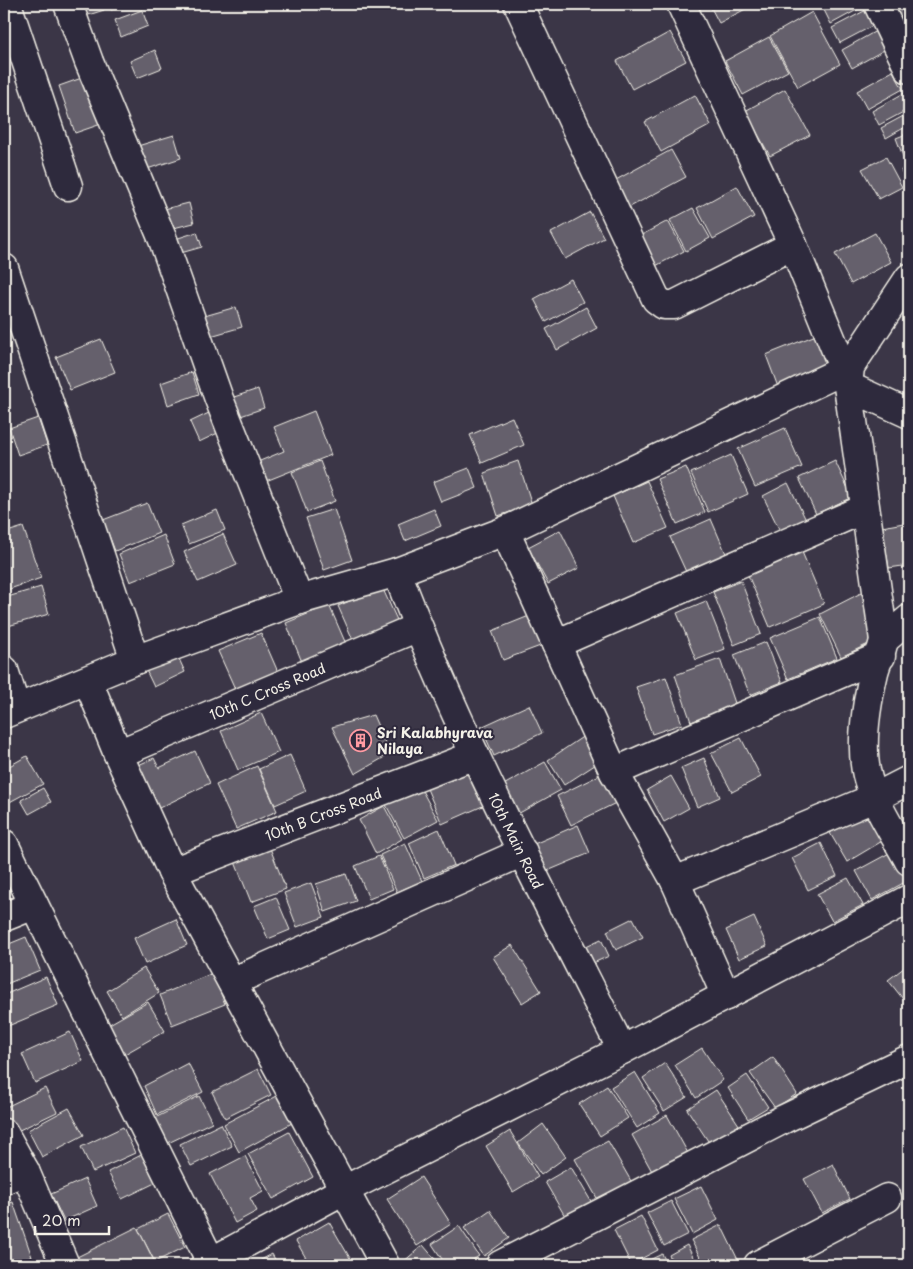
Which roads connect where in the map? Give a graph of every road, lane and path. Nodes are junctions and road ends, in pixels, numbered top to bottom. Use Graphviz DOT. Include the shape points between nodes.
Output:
graph roads {
  1 [pos="7,4"];
  2 [pos="68,4"];
  3 [pos="518,4"];
  4 [pos="682,4"];
  5 [pos="878,4"];
  6 [pos="909,68"];
  7 [pos="68,186"];
  8 [pos="793,245"];
  9 [pos="4,268"];
  10 [pos="909,278"];
  11 [pos="848,375"];
  12 [pos="909,414"];
  13 [pos="864,509"];
  14 [pos="505,530"];
  15 [pos="398,572"];
  16 [pos="298,600"];
  17 [pos="909,619"];
  18 [pos="418,627"];
  19 [pos="556,644"];
  20 [pos="883,648"];
  21 [pos="135,660"];
  22 [pos="4,670"];
  23 [pos="88,680"];
  24 [pos="10,711"];
  25 [pos="118,754"];
  26 [pos="474,755"];
  27 [pos="614,772"];
  28 [pos="909,780"];
  29 [pos="874,798"];
  30 [pos="4,844"];
  31 [pos="523,852"];
  32 [pos="909,861"];
  33 [pos="172,872"];
  34 [pos="675,881"];
  35 [pos="909,899"];
  36 [pos="34,905"];
  37 [pos="4,917"];
  38 [pos="232,982"];
  39 [pos="726,996"];
  40 [pos="622,1050"];
  41 [pos="909,1059"];
  42 [pos="4,1133"];
  43 [pos="14,1176"];
  44 [pos="344,1190"];
  45 [pos="888,1198"];
  46 [pos="208,1264"];
  47 [pos="65,1265"];
  48 [pos="385,1265"];
  49 [pos="500,1265"];
  50 [pos="758,1265"];
  1 -- 7 [label="street"];
  2 -- 16 [label="street" via="163,240 219,399"];
  3 -- 8 [label="street" via="656,299 664,305 674,305"];
  4 -- 8 [label="street"];
  5 -- 6 [label="street"];
  8 -- 11 [label="street"];
  9 -- 21 [label="street"];
  10 -- 11 [label="street"];
  11 -- 12 [label="street"];
  11 -- 13 [label="street"];
  11 -- 14 [label="street"];
  13 -- 19 [label="street"];
  13 -- 20 [label="street"];
  14 -- 15 [label="street"];
  14 -- 19 [label="street"];
  15 -- 16 [label="street"];
  15 -- 18 [label="street, 10th Main Road"];
  16 -- 21 [label="street"];
  17 -- 20 [label="street"];
  18 -- 25 [label="street, 10th C Cross Road"];
  18 -- 26 [label="street, 10th Main Road"];
  19 -- 27 [label="street"];
  20 -- 27 [label="street"];
  20 -- 29 [label="street" via="874,671 863,745 867,777"];
  21 -- 23 [label="street"];
  22 -- 24 [label="street"];
  23 -- 24 [label="street"];
  23 -- 25 [label="street"];
  25 -- 33 [label="street"];
  26 -- 31 [label="street, 10th Main Road"];
  26 -- 33 [label="street, 10th B Cross Road"];
  27 -- 34 [label="street"];
  28 -- 29 [label="street"];
  29 -- 32 [label="street"];
  29 -- 34 [label="street"];
  30 -- 36 [label="street"];
  31 -- 38 [label="street"];
  31 -- 40 [label="street, 10th Main Road"];
  33 -- 38 [label="street"];
  34 -- 39 [label="street"];
  35 -- 39 [label="street"];
  36 -- 37 [label="street"];
  36 -- 46 [label="street"];
  38 -- 44 [label="street"];
  39 -- 40 [label="street"];
  40 -- 44 [label="street"];
  41 -- 49 [label="street" via="784,1119"];
  42 -- 43 [label="street"];
  43 -- 47 [label="street"];
  44 -- 46 [label="street"];
  44 -- 48 [label="street"];
  45 -- 50 [label="street"];
}
